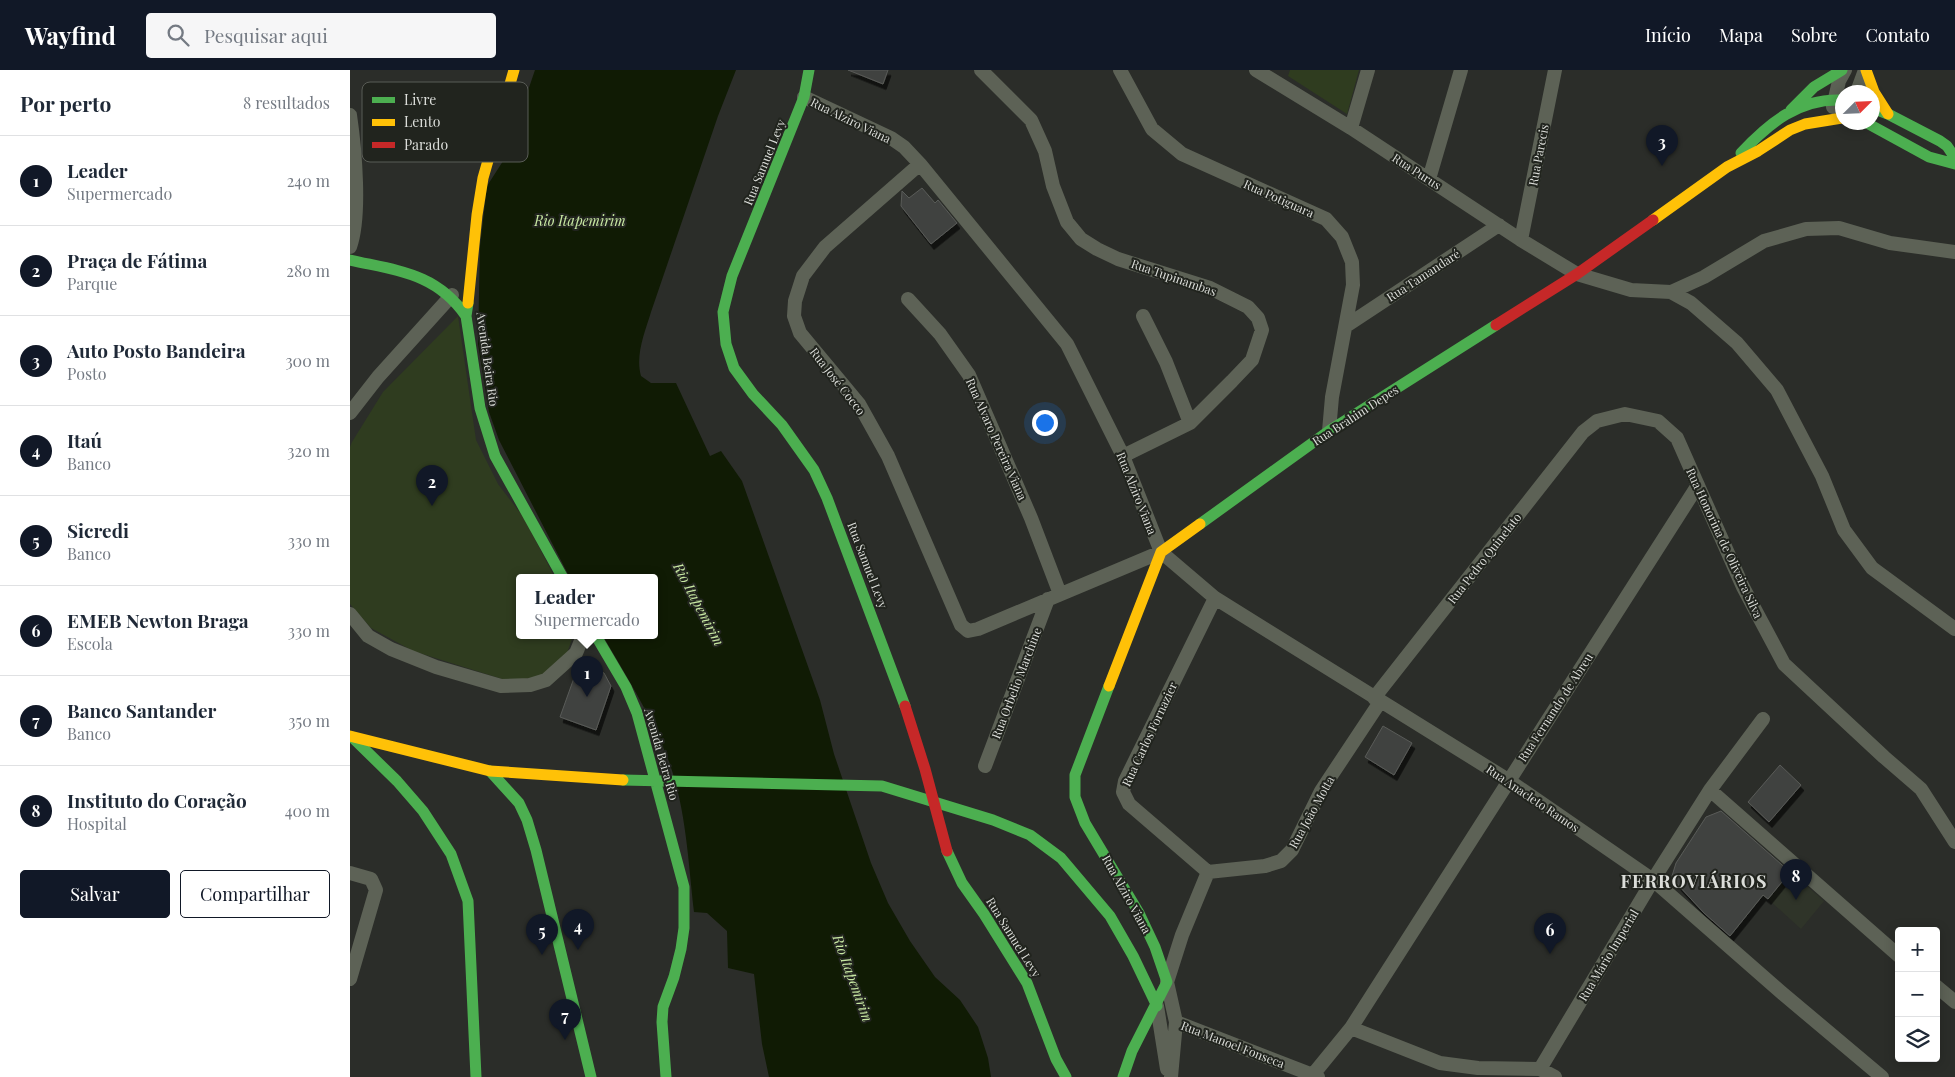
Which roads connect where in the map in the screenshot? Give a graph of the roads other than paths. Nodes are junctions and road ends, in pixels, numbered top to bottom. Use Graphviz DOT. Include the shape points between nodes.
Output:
graph roads {
  1 [pos="809,70"];
  2 [pos="982,70"];
  3 [pos="1120,70"];
  4 [pos="1256,70"];
  5 [pos="1368,70"];
  6 [pos="1461,70"];
  7 [pos="1555,70"];
  8 [pos="1844,70"];
  9 [pos="1866,70"];
  10 [pos="1279,77"];
  11 [pos="1839,85"];
  12 [pos="1860,85"];
  13 [pos="804,97"];
  14 [pos="1835,100"];
  15 [pos="1880,111"];
  16 [pos="1788,112"];
  17 [pos="1888,114"];
  18 [pos="350,115"];
  19 [pos="1835,119"];
  20 [pos="1351,128"];
  21 [pos="1880,130"];
  22 [pos="1955,158"];
  23 [pos="488,162"];
  24 [pos="920,164"];
  25 [pos="1955,164"];
  26 [pos="1727,167"];
  27 [pos="1429,179"];
  28 [pos="1499,225"];
  29 [pos="351,240"];
  30 [pos="1521,240"];
  31 [pos="1955,252"];
  32 [pos="350,260"];
  33 [pos="1577,274"];
  34 [pos="1671,292"];
  35 [pos="452,295"];
  36 [pos="908,299"];
  37 [pos="466,316"];
  38 [pos="1143,316"];
  39 [pos="1346,326"];
  40 [pos="350,413"];
  41 [pos="1597,421"];
  42 [pos="1190,423"];
  43 [pos="1329,431"];
  44 [pos="1123,456"];
  45 [pos="1698,485"];
  46 [pos="1161,552"];
  47 [pos="561,574"];
  48 [pos="1054,597"];
  49 [pos="1215,598"];
  50 [pos="350,614"];
  51 [pos="1955,629"];
  52 [pos="968,631"];
  53 [pos="582,639"];
  54 [pos="598,639"];
  55 [pos="1377,700"];
  56 [pos="1762,719"];
  57 [pos="351,736"];
  58 [pos="985,766"];
  59 [pos="490,772"];
  60 [pos="1508,780"];
  61 [pos="1710,790"];
  62 [pos="1955,842"];
  63 [pos="1208,872"];
  64 [pos="350,873"];
  65 [pos="1653,880"];
  66 [pos="1895,952"];
  67 [pos="350,979"];
  68 [pos="1167,982"];
  69 [pos="1940,989"];
  70 [pos="1955,1002"];
  71 [pos="1156,1006"];
  72 [pos="1176,1022"];
  73 [pos="1351,1028"];
  74 [pos="1540,1069"];
  75 [pos="1314,1076"];
  76 [pos="476,1077"];
  77 [pos="591,1077"];
  78 [pos="666,1077"];
  79 [pos="1066,1077"];
  80 [pos="1123,1077"];
  81 [pos="1170,1077"];
  82 [pos="1555,1077"];
  83 [pos="1882,1077"];
  1 -- 13 [label="main road, Rua Samuel Levy"];
  2 -- 42 [label="street, Rua Tupinambas" via="1031,120 1045,151 1053,186 1064,213 1081,239 1118,259 1210,288 1248,307 1258,318 1262,330 1252,360"];
  3 -- 39 [label="street, Rua Potiguara" via="1152,129 1182,154 1326,219 1342,238 1352,262 1353,285"];
  4 -- 10 [label="street, Rua Purus"];
  5 -- 20 [label="street"];
  6 -- 27 [label="street"];
  7 -- 30 [label="street, Rua Parecis"];
  8 -- 11 [label="street"];
  8 -- 16 [label="main road" via="1812,86"];
  9 -- 12 [label="street"];
  9 -- 17 [label="main road" via="1874,92"];
  10 -- 20 [label="street, Rua Purus"];
  13 -- 24 [label="street, Rua Alziro Viana" via="891,138"];
  13 -- 79 [label="main road, Rua Samuel Levy" via="732,276 723,312 726,344 734,368 782,424 814,470 824,491 892,668 925,769 949,858 1028,983"];
  14 -- 16 [label="main road, Rua Brahim Depes" via="1817,102"];
  15 -- 17 [label="main road"];
  16 -- 26 [label="main road, Rua Brahim Depes" via="1761,131"];
  17 -- 22 [label="main road" via="1948,146"];
  18 -- 29 [label="street" via="355,185"];
  19 -- 26 [label="main road, Rua Brahim Depes" via="1790,130"];
  20 -- 27 [label="street, Rua Purus"];
  21 -- 25 [label="main road" via="1929,157"];
  23 -- 37 [label="main road, Avenida Beira Rio" via="477,215"];
  24 -- 44 [label="street, Rua Alziro Viana" via="1067,344"];
  24 -- 52 [label="street, Rua José Cocco" via="824,247 803,276 794,316 800,333 859,404 888,456 961,625"];
  26 -- 33 [label="main road, Rua Brahim Depes"];
  27 -- 28 [label="street, Rua Purus"];
  28 -- 30 [label="street, Rua Purus"];
  28 -- 39 [label="street, Rua Tamandaré"];
  30 -- 33 [label="street, Rua Purus"];
  31 -- 34 [label="street" via="1890,243 1840,228 1806,229 1764,241 1704,277"];
  32 -- 35 [label="main road" via="424,278"];
  33 -- 34 [label="street, Rua Purus" via="1631,290"];
  33 -- 43 [label="main road, Rua Brahim Depes"];
  34 -- 51 [label="street" via="1691,303 1737,343 1777,390 1822,476 1844,530 1872,568"];
  35 -- 37 [label="main road"];
  35 -- 40 [label="street"];
  36 -- 48 [label="street, Rua Alvaro Pereira Viana" via="940,334 969,375 1031,518"];
  37 -- 47 [label="main road, Avenida Beira Rio" via="487,434"];
  38 -- 42 [label="street" via="1166,362"];
  39 -- 43 [label="street, Rua Potiguara"];
  41 -- 45 [label="street, Rua Honorina de Oliveira Silva" via="1625,414 1658,422 1677,438"];
  41 -- 55 [label="street, Rua Pedro Quinelato" via="1583,432"];
  42 -- 44 [label="street, Rua Tupinambas"];
  43 -- 46 [label="main road, Rua Brahim Depes"];
  44 -- 46 [label="street, Rua Alziro Viana"];
  45 -- 60 [label="street, Rua Fernando de Abreu"];
  45 -- 62 [label="street, Rua Honorina de Oliveira Silva" via="1743,587 1784,664 1884,758 1921,788"];
  46 -- 48 [label="street, Rua Brahim Depes"];
  46 -- 49 [label="street, Rua Anacleto Ramos"];
  46 -- 68 [label="main road, Rua Alziro Viana" via="1075,775 1076,798 1085,823 1139,913"];
  48 -- 52 [label="street, Rua Brahim Depes"];
  48 -- 58 [label="street, Rua Orbelio Marchine"];
  49 -- 55 [label="street, Rua Anacleto Ramos"];
  49 -- 63 [label="street, Rua Carlos Fornazier" via="1125,781 1123,792 1130,804"];
  50 -- 53 [label="street" via="368,636 391,649 436,667 501,686 530,685 546,680 576,653"];
  54 -- 78 [label="main road, Avenida Beira Rio" via="637,713 684,887 681,949 663,1007"];
  55 -- 60 [label="street, Rua Anacleto Ramos"];
  55 -- 63 [label="street, Rua João Motta" via="1321,791 1292,850 1281,861 1265,866"];
  56 -- 61 [label="street, Rua Mário Imperial"];
  57 -- 59 [label="main road"];
  57 -- 76 [label="main road" via="397,780 423,811 451,854 468,901"];
  59 -- 71 [label="main road" via="630,780 882,786 993,820 1030,836 1060,858 1110,916"];
  59 -- 77 [label="main road" via="519,803 527,820"];
  60 -- 65 [label="street, Rua Anacleto Ramos"];
  60 -- 73 [label="street, Rua Fernando de Abreu"];
  61 -- 65 [label="street, Rua Mário Imperial"];
  61 -- 66 [label="street"];
  63 -- 68 [label="street"];
  64 -- 67 [label="street" via="371,879 376,890"];
  65 -- 74 [label="street, Rua Mário Imperial"];
  65 -- 83 [label="street, Rua Anacleto Ramos"];
  68 -- 71 [label="main road"];
  68 -- 72 [label="street"];
  69 -- 70 [label="street"];
  71 -- 80 [label="main road" via="1132,1051"];
  71 -- 81 [label="street"];
  72 -- 75 [label="street, Rua Manoel Fonseca"];
  72 -- 81 [label="street"];
  73 -- 74 [label="street" via="1440,1063 1478,1068"];
  73 -- 75 [label="street, Rua Fernando de Abreu"];
  74 -- 82 [label="street"];
}
